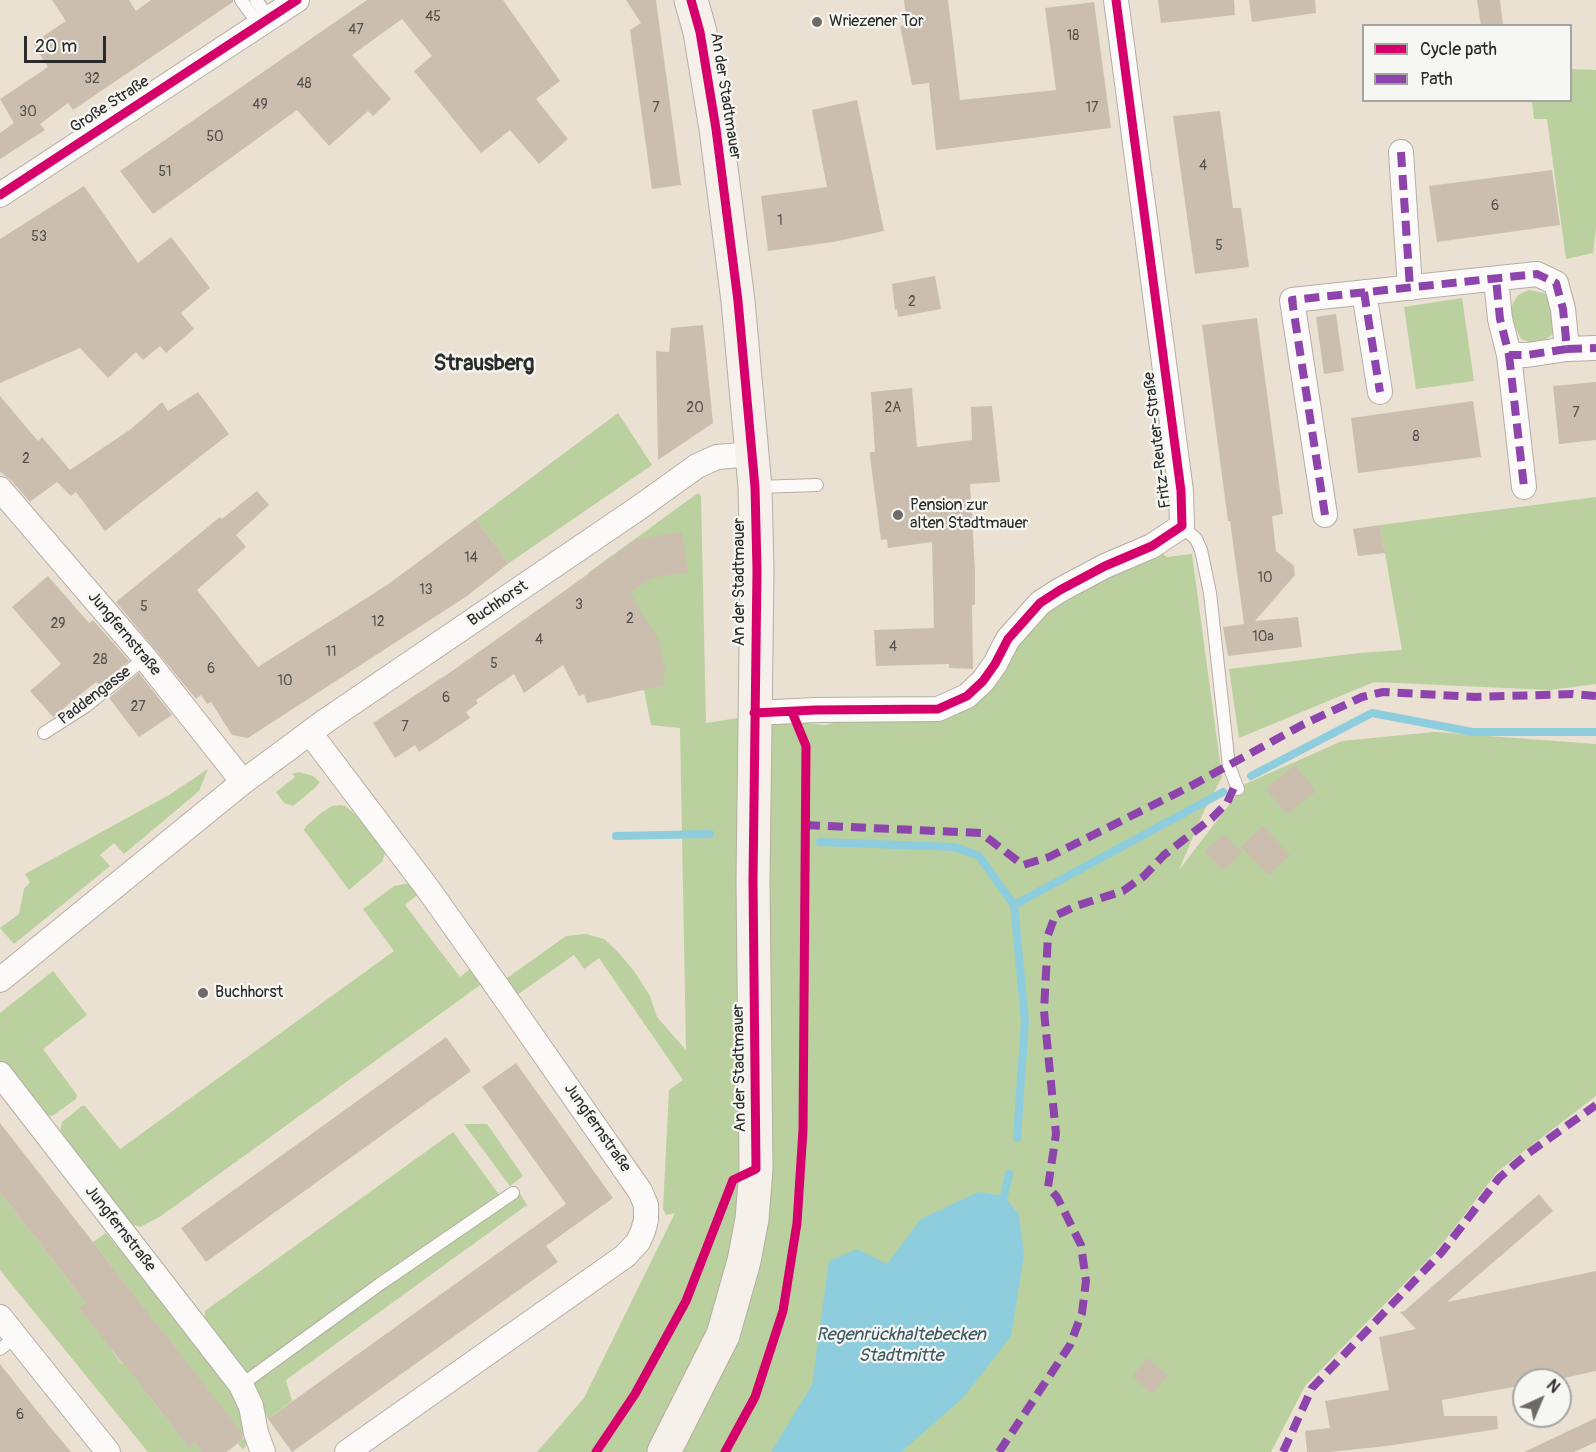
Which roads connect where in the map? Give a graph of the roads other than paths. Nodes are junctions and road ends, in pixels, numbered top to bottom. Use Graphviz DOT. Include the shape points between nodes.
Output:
graph roads {
  1 [pos="241,0"];
  2 [pos="297,0"];
  3 [pos="691,0"];
  4 [pos="1116,0"];
  5 [pos="261,14"];
  6 [pos="1401,152"];
  7 [pos="0,195"];
  8 [pos="1496,279"];
  9 [pos="1410,288"];
  10 [pos="1364,292"];
  11 [pos="1596,348"];
  12 [pos="1568,349"];
  13 [pos="1509,355"];
  14 [pos="1380,392"];
  15 [pos="753,454"];
  16 [pos="817,485"];
  17 [pos="756,487"];
  18 [pos="1524,487"];
  19 [pos="6,496"];
  20 [pos="1325,515"];
  21 [pos="1182,526"];
  22 [pos="145,658"];
  23 [pos="754,713"];
  24 [pos="44,733"];
  25 [pos="309,733"];
  26 [pos="243,782"];
  27 [pos="1238,789"];
  28 [pos="0,980"];
  29 [pos="0,1074"];
  30 [pos="513,1193"];
  31 [pos="0,1317"];
  32 [pos="8,1343"];
  33 [pos="241,1385"];
  34 [pos="108,1452"];
  35 [pos="263,1452"];
  36 [pos="347,1452"];
  37 [pos="664,1452"];
  1 -- 5 [label="lane"];
  2 -- 5 [label="street, Große Straße"];
  3 -- 15 [label="street, An der Stadtmauer" via="716,129"];
  4 -- 21 [label="street, Fritz-Reuter-Straße"];
  5 -- 7 [label="street, Große Straße"];
  6 -- 9 [label="street"];
  8 -- 9 [label="street"];
  8 -- 12 [label="street" via="1537,274 1556,283"];
  8 -- 13 [label="street"];
  9 -- 10 [label="street"];
  10 -- 14 [label="street"];
  10 -- 20 [label="street" via="1292,300"];
  11 -- 12 [label="street"];
  12 -- 13 [label="street"];
  13 -- 18 [label="street"];
  15 -- 17 [label="street, An der Stadtmauer"];
  15 -- 25 [label="street, Buchhorst" via="717,457 697,466"];
  16 -- 17 [label="lane"];
  17 -- 23 [label="street, An der Stadtmauer"];
  19 -- 22 [label="street, Jungfernstraße"];
  21 -- 23 [label="street, Fritz-Reuter-Straße" via="1152,546 1105,566 1040,603 1008,639 983,681 967,696 938,709"];
  21 -- 27 [label="lane" via="1201,550 1210,593 1229,766"];
  22 -- 24 [label="lane, Paddengasse" via="86,706"];
  22 -- 26 [label="street, Jungfernstraße"];
  23 -- 37 [label="street, An der Stadtmauer" via="756,1169 752,1219 723,1335"];
  25 -- 26 [label="street, Buchhorst"];
  25 -- 36 [label="street, Jungfernstraße" via="526,1026 646,1205 643,1231 625,1256"];
  26 -- 28 [label="street, Buchhorst"];
  29 -- 33 [label="street, Jungfernstraße"];
  30 -- 33 [label="lane"];
  31 -- 32 [label="street"];
  32 -- 34 [label="street"];
  33 -- 35 [label="street, Jungfernstraße"];
}
